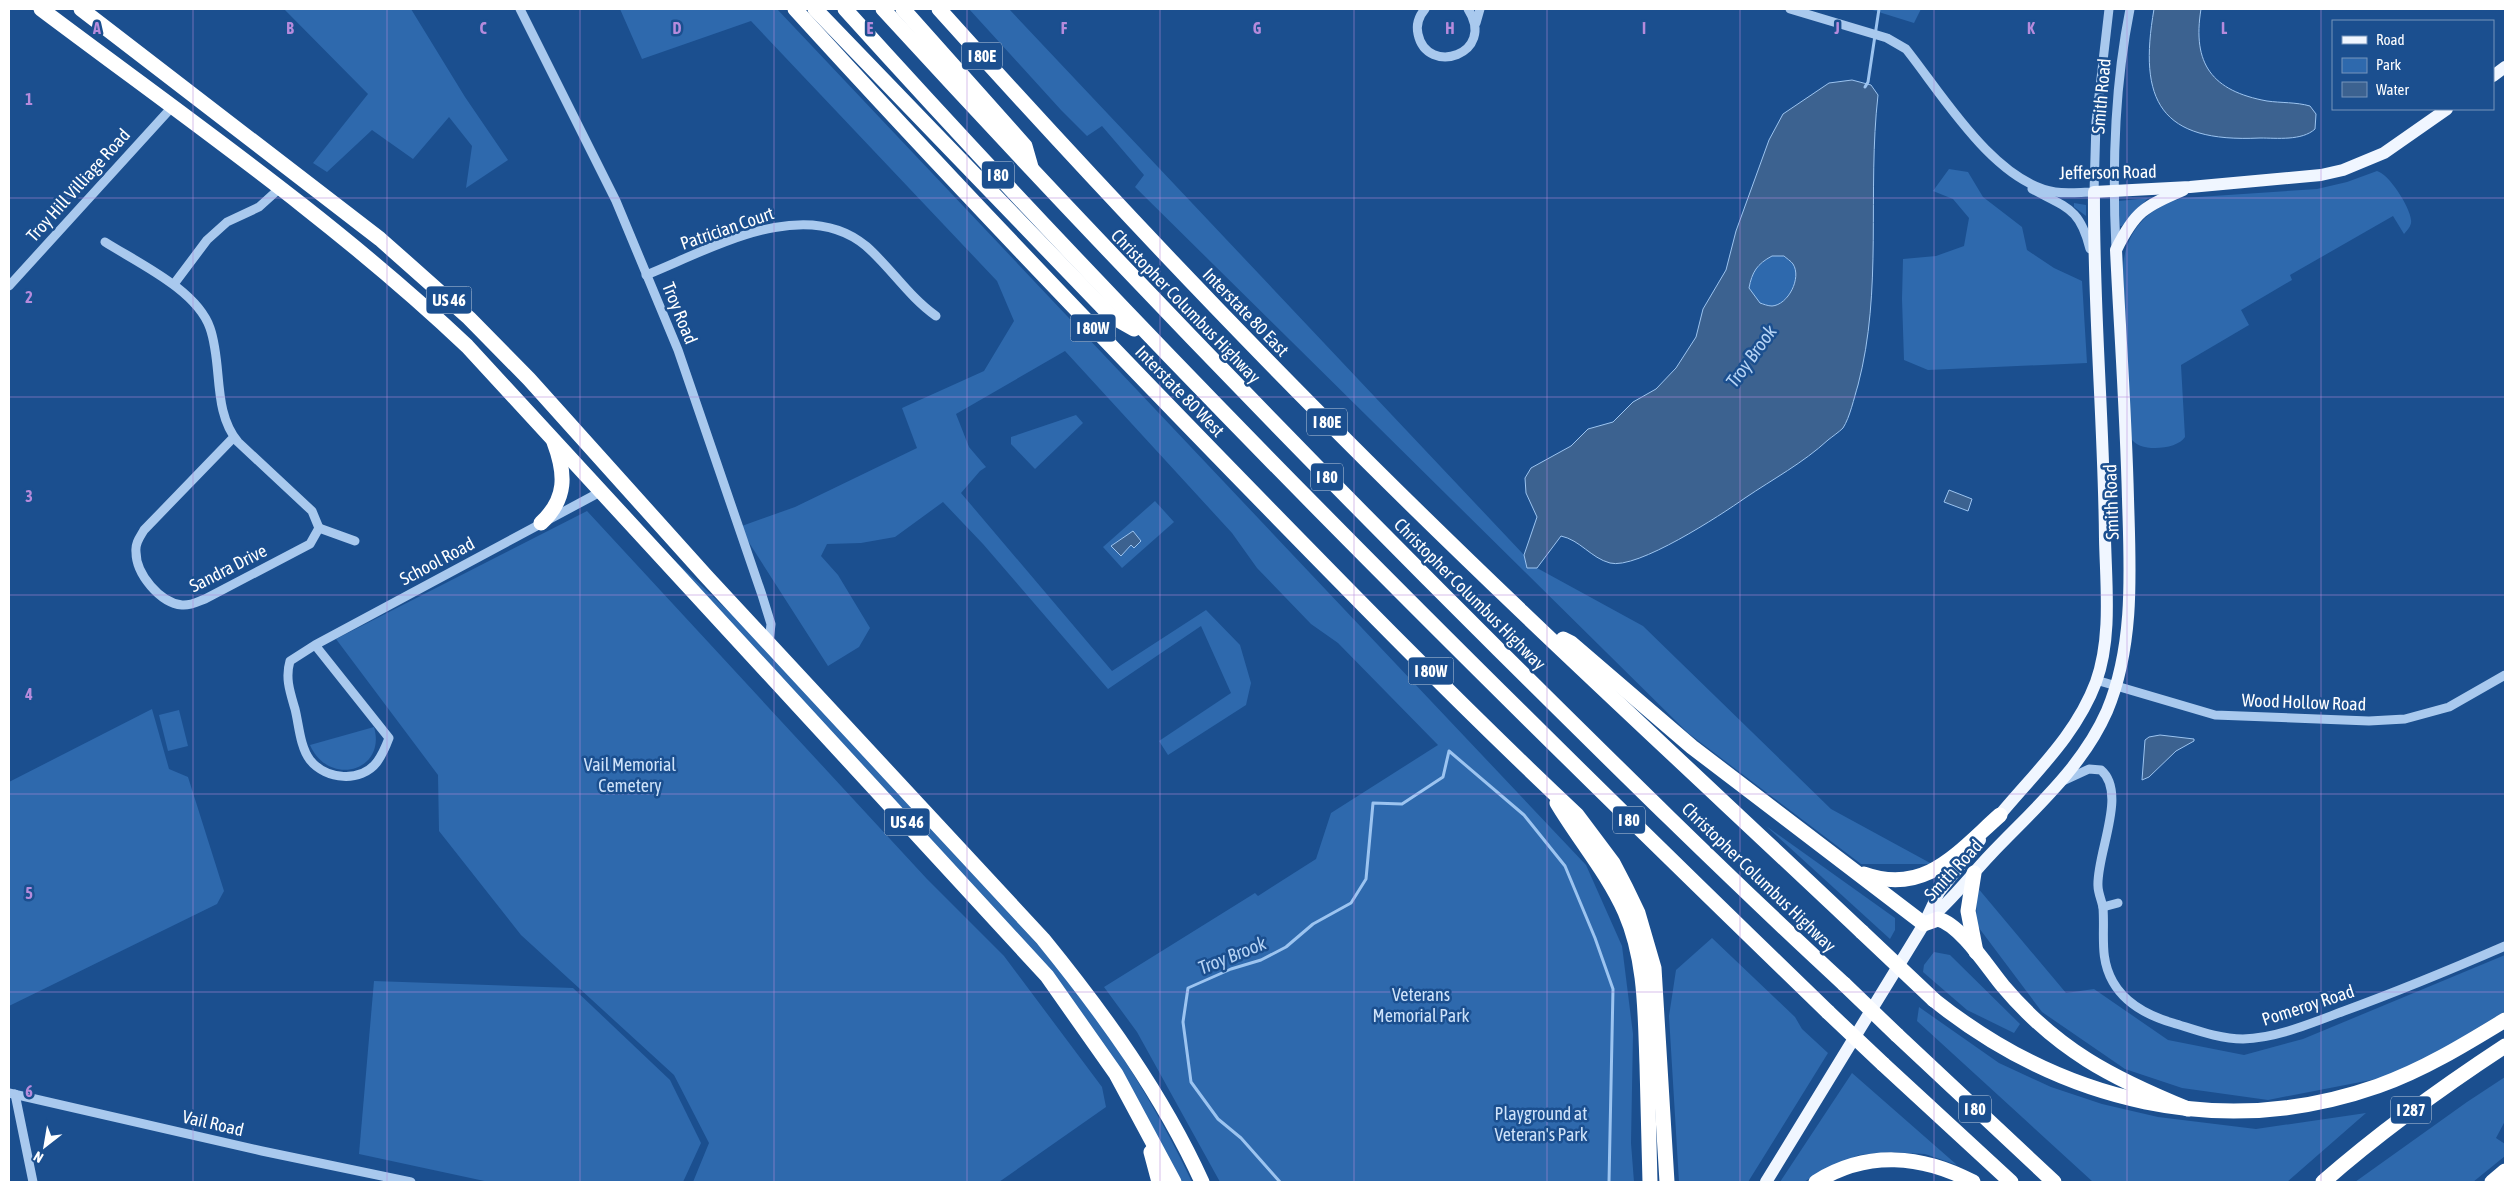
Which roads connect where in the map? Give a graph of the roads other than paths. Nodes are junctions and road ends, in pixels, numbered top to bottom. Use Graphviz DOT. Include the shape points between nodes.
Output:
graph roads {
  1 [pos="41,9"];
  2 [pos="81,9"];
  3 [pos="520,9"];
  4 [pos="795,9"];
  5 [pos="815,9"];
  6 [pos="844,9"];
  7 [pos="883,9"];
  8 [pos="903,9"];
  9 [pos="939,9"];
  10 [pos="1425,9"];
  11 [pos="1468,9"];
  12 [pos="1480,9"];
  13 [pos="1790,9"];
  14 [pos="2108,9"];
  15 [pos="2130,9"];
  16 [pos="1476,26"];
  17 [pos="2505,67"];
  18 [pos="2494,75"];
  19 [pos="172,107"];
  20 [pos="2446,110"];
  21 [pos="1032,171"];
  22 [pos="2011,171"];
  23 [pos="2190,187"];
  24 [pos="280,188"];
  25 [pos="2113,190"];
  26 [pos="2094,192"];
  27 [pos="105,242"];
  28 [pos="2116,250"];
  29 [pos="2095,269"];
  30 [pos="646,274"];
  31 [pos="174,284"];
  32 [pos="9,286"];
  33 [pos="936,316"];
  34 [pos="1151,340"];
  35 [pos="234,437"];
  36 [pos="552,438"];
  37 [pos="602,491"];
  38 [pos="541,523"];
  39 [pos="319,528"];
  40 [pos="355,541"];
  41 [pos="706,576"];
  42 [pos="1539,628"];
  43 [pos="769,643"];
  44 [pos="315,645"];
  45 [pos="2505,675"];
  46 [pos="2096,680"];
  47 [pos="2116,686"];
  48 [pos="2060,782"];
  49 [pos="1549,788"];
  50 [pos="2000,815"];
  51 [pos="1849,868"];
  52 [pos="1974,873"];
  53 [pos="2118,902"];
  54 [pos="2103,907"];
  55 [pos="1924,924"];
  56 [pos="2505,946"];
  57 [pos="1976,954"];
  58 [pos="2505,1020"];
  59 [pos="2505,1046"];
  60 [pos="12,1093"];
  61 [pos="1133,1103"];
  62 [pos="2188,1109"];
  63 [pos="2505,1171"];
  64 [pos="387,1180"];
  65 [pos="33,1182"];
  66 [pos="411,1182"];
  67 [pos="1159,1182"];
  68 [pos="1174,1182"];
  69 [pos="1202,1182"];
  70 [pos="1650,1182"];
  71 [pos="1667,1182"];
  72 [pos="1766,1182"];
  73 [pos="1816,1182"];
  74 [pos="1973,1182"];
  75 [pos="2011,1182"];
  76 [pos="2054,1182"];
  77 [pos="2323,1182"];
  78 [pos="2492,1182"];
  1 -- 19 [label="highway, US 46"];
  2 -- 41 [label="highway, US 46" via="321,192 425,277 529,379"];
  3 -- 30 [label="street, Troy Road" via="616,200"];
  4 -- 49 [label="highway, Interstate 80 West / I 80W" via="1160,398 1312,554"];
  5 -- 34 [label="highway" via="1111,316"];
  6 -- 34 [label="highway, I 80"];
  7 -- 21 [label="highway, Christopher Columbus Highway / I 80"];
  8 -- 21 [label="highway" via="1025,146"];
  9 -- 42 [label="highway, Interstate 80 East / I 80E" via="1218,311"];
  10 -- 16 [label="street" via="1418,20 1418,37 1429,52 1437,56 1455,56 1464,52 1470,45"];
  11 -- 16 [label="street"];
  12 -- 16 [label="street"];
  13 -- 22 [label="street, Jefferson Road" via="1887,38 1906,49 1980,144"];
  14 -- 26 [label="street, Smith Road" via="2096,122"];
  15 -- 25 [label="street, Smith Road" via="2119,83"];
  17 -- 18 [label="main road"];
  19 -- 24 [label="highway, US 46"];
  19 -- 32 [label="street, Troy Hill Villiage Road"];
  20 -- 23 [label="main road, Jefferson Road" via="2384,153 2343,170 2321,175"];
  21 -- 76 [label="highway, Christopher Columbus Highway / I 80, bridge" via="1359,510 1752,899"];
  22 -- 26 [label="street, Jefferson Road" via="2055,192"];
  22 -- 29 [label="street" via="2021,182 2078,216 2086,229"];
  23 -- 25 [label="main road, Jefferson Road"];
  23 -- 28 [label="main road" via="2150,204 2133,218"];
  24 -- 31 [label="street" via="258,207 227,222 207,240"];
  24 -- 36 [label="highway, US 46" via="406,288 467,346"];
  25 -- 26 [label="main road, Jefferson Road"];
  25 -- 28 [label="street, Smith Road"];
  26 -- 29 [label="main road, Smith Road"];
  27 -- 31 [label="street"];
  28 -- 47 [label="main road, Smith Road" via="2130,548 2127,631"];
  29 -- 46 [label="main road, Smith Road" via="2104,454 2106,593 2104,644"];
  30 -- 33 [label="street, Patrician Court" via="766,228 788,224 814,225 842,232 864,245 922,307"];
  30 -- 43 [label="street, Troy Road" via="678,350 762,595 771,624"];
  31 -- 35 [label="street" via="199,310 210,329 216,350 224,417"];
  34 -- 75 [label="highway, I 80, bridge" via="1432,626 1828,1012"];
  35 -- 39 [label="street" via="312,511"];
  35 -- 39 [label="street, Sandra Drive" via="144,530 137,542 135,550 139,565 157,592 169,602 183,605 205,600 310,544"];
  36 -- 37 [label="highway, US 46"];
  36 -- 38 [label="highway" via="561,468 560,493 554,511"];
  37 -- 38 [label="street, School Road"];
  37 -- 41 [label="highway" via="610,490 631,506 659,536"];
  37 -- 61 [label="highway, US 46" via="1047,976 1096,1042"];
  38 -- 44 [label="street, School Road"];
  39 -- 40 [label="street"];
  41 -- 43 [label="highway, US 46"];
  42 -- 51 [label="highway" via="1572,644 1692,747"];
  42 -- 62 [label="highway, Interstate 80 East, bridge" via="1934,1000 1981,1035 2058,1076 2114,1095"];
  43 -- 69 [label="highway, US 46" via="1043,938 1131,1055"];
  44 -- 44 [label="street, School Road" via="290,661 286,674 310,760 336,777 352,776 377,763 389,738"];
  45 -- 47 [label="street, Wood Hollow Road" via="2449,707 2405,719 2369,721 2215,715"];
  46 -- 47 [label="street, Wood Hollow Road"];
  46 -- 50 [label="main road, Smith Road" via="2084,708 2061,745"];
  47 -- 48 [label="main road, Smith Road" via="2095,734"];
  48 -- 52 [label="main road, Smith Road"];
  48 -- 54 [label="street, Pomeroy Road" via="2096,768 2107,774 2112,786 2098,885"];
  49 -- 70 [label="highway" via="1603,870 1625,912 1641,966"];
  49 -- 71 [label="highway" via="1577,815 1613,863 1638,913 1647,940 1657,999"];
  50 -- 51 [label="highway" via="1943,864 1920,877 1888,881"];
  50 -- 55 [label="main road, Smith Road" via="1939,892"];
  51 -- 55 [label="highway"];
  52 -- 55 [label="main road, Smith Road" via="1952,900"];
  52 -- 57 [label="highway" via="1968,911"];
  53 -- 54 [label="street"];
  54 -- 56 [label="street, Pomeroy Road" via="2104,962 2122,994 2138,1009 2158,1019 2228,1038 2258,1038 2320,1021"];
  55 -- 57 [label="highway" via="1938,919 1948,923"];
  55 -- 72 [label="main road, Smith Road"];
  57 -- 62 [label="highway" via="2017,1002 2059,1041 2128,1084"];
  58 -- 62 [label="highway" via="2433,1062 2349,1095 2281,1109 2244,1112"];
  59 -- 77 [label="highway, I 287" via="2446,1084"];
  60 -- 64 [label="street, Vail Road"];
  60 -- 65 [label="street"];
  61 -- 67 [label="highway"];
  61 -- 68 [label="highway, US 46"];
  63 -- 78 [label="highway"];
  64 -- 66 [label="street, Vail Road"];
  73 -- 74 [label="highway" via="1848,1166 1884,1159 1940,1166"];
}
